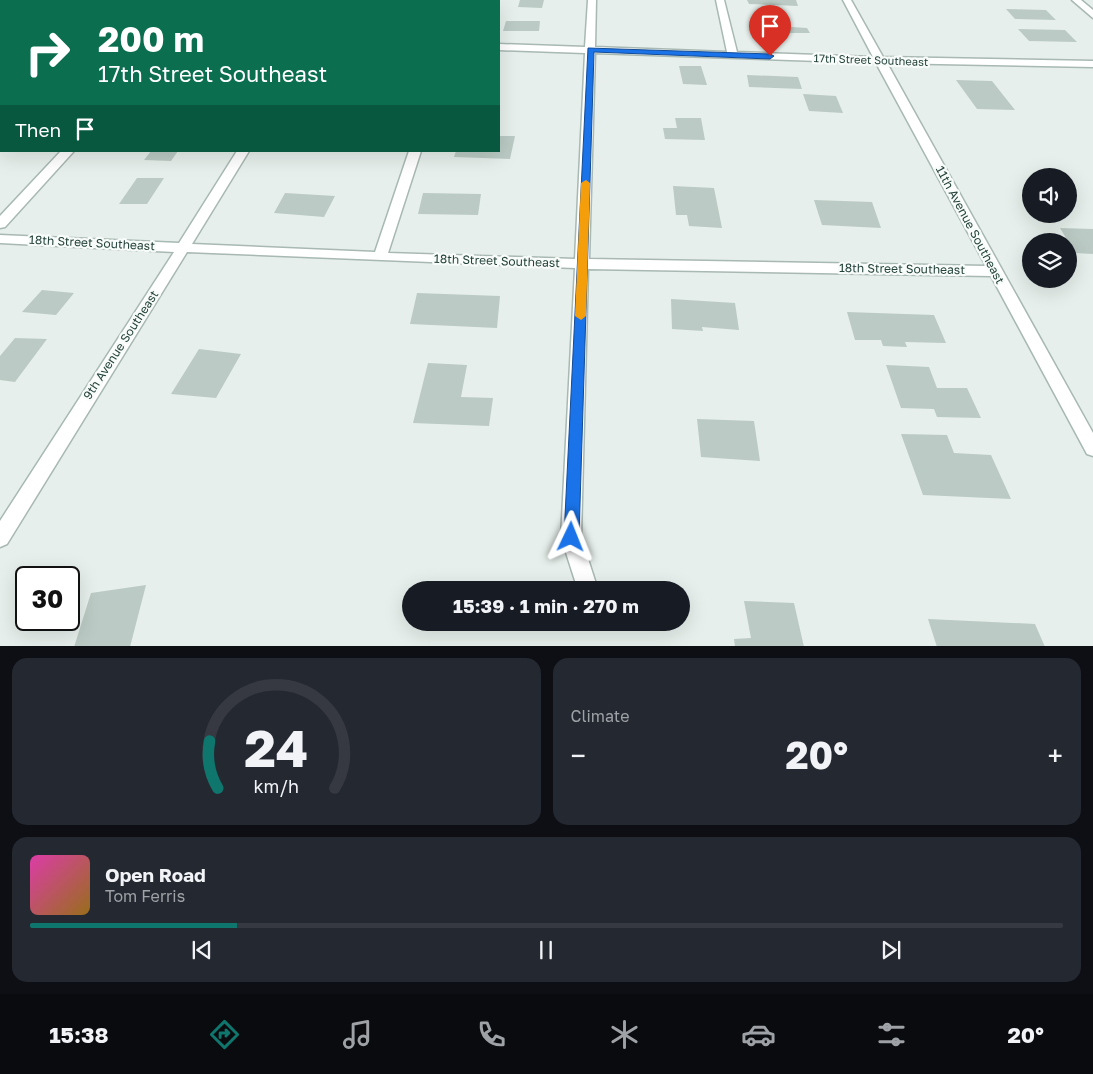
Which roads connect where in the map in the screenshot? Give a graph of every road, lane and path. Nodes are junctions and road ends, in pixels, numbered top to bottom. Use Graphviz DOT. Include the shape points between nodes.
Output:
graph roads {
  1 [pos="592,0"];
  2 [pos="720,0"];
  3 [pos="847,0"];
  4 [pos="1076,0"];
  5 [pos="1093,15"];
  6 [pos="500,47"];
  7 [pos="590,50"];
  8 [pos="733,55"];
  9 [pos="881,60"];
  10 [pos="1093,64"];
  11 [pos="67,152"];
  12 [pos="242,152"];
  13 [pos="414,152"];
  14 [pos="0,224"];
  15 [pos="0,239"];
  16 [pos="185,247"];
  17 [pos="380,257"];
  18 [pos="583,264"];
  19 [pos="994,271"];
  20 [pos="1093,449"];
  21 [pos="0,538"];
  22 [pos="585,581"];
  1 -- 7 [label="street"];
  2 -- 8 [label="street"];
  3 -- 9 [label="street, 11th Avenue Southeast"];
  4 -- 5 [label="street"];
  6 -- 7 [label="street, 17th Street Southeast"];
  7 -- 8 [label="street, 17th Street Southeast"];
  7 -- 18 [label="street"];
  8 -- 9 [label="street, 17th Street Southeast"];
  9 -- 10 [label="street, 17th Street Southeast"];
  9 -- 19 [label="street, 11th Avenue Southeast"];
  11 -- 14 [label="street"];
  12 -- 16 [label="street, 9th Avenue Southeast"];
  13 -- 17 [label="street"];
  15 -- 16 [label="street, 18th Street Southeast"];
  16 -- 17 [label="street, 18th Street Southeast"];
  16 -- 21 [label="street, 9th Avenue Southeast"];
  17 -- 18 [label="street, 18th Street Southeast"];
  18 -- 19 [label="street, 18th Street Southeast"];
  18 -- 22 [label="street" via="571,537"];
  19 -- 20 [label="street, 11th Avenue Southeast"];
}
